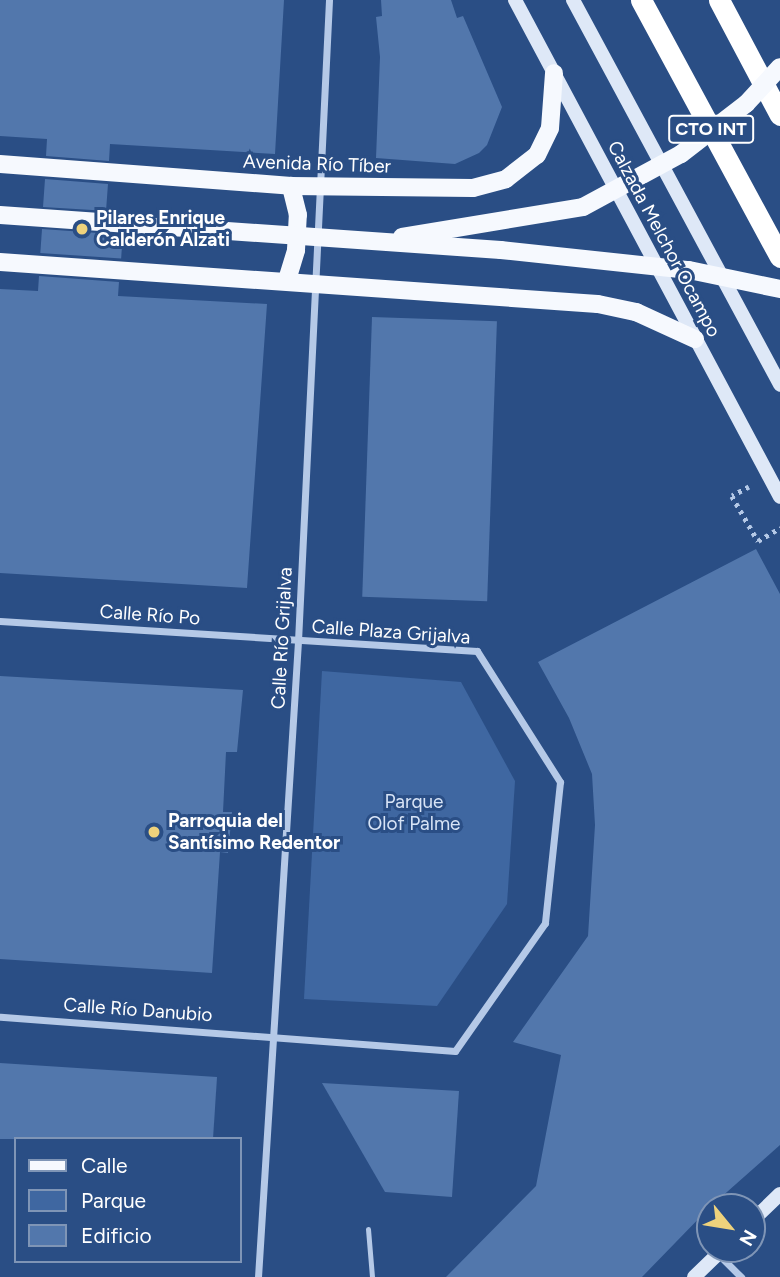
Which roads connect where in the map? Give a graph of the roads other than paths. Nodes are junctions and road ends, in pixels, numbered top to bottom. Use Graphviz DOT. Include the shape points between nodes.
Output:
graph roads {
  1 [pos="329,0"];
  2 [pos="515,0"];
  3 [pos="573,0"];
  4 [pos="642,0"];
  5 [pos="719,0"];
  6 [pos="780,67"];
  7 [pos="554,73"];
  8 [pos="780,115"];
  9 [pos="0,164"];
  10 [pos="290,186"];
  11 [pos="320,186"];
  12 [pos="0,215"];
  13 [pos="375,241"];
  14 [pos="780,257"];
  15 [pos="0,262"];
  16 [pos="287,280"];
  17 [pos="315,282"];
  18 [pos="780,289"];
  19 [pos="695,339"];
  20 [pos="780,385"];
  21 [pos="780,497"];
  22 [pos="0,621"];
  23 [pos="298,640"];
  24 [pos="0,1017"];
  25 [pos="273,1035"];
  26 [pos="780,1194"];
  27 [pos="766,1208"];
  28 [pos="368,1229"];
  29 [pos="708,1263"];
  30 [pos="729,1263"];
  31 [pos="258,1277"];
  32 [pos="372,1277"];
  33 [pos="694,1277"];
  34 [pos="740,1277"];
  1 -- 11 [label="street, Calle Río Grijalva"];
  2 -- 7 [label="main road, Calzada Melchor Ocampo"];
  3 -- 20 [label="main road"];
  4 -- 14 [label="highway, CTO INT"];
  5 -- 8 [label="highway, CTO INT"];
  6 -- 13 [label="main road, bridge" via="746,104 681,153 583,207"];
  7 -- 11 [label="main road, Avenida Río Tíber" via="547,138 531,162 506,178 452,190"];
  7 -- 19 [label="main road, Calzada Melchor Ocampo"];
  9 -- 10 [label="main road, Avenida Río Tíber"];
  10 -- 11 [label="main road, Avenida Río Tíber"];
  10 -- 16 [label="main road" via="297,227"];
  11 -- 17 [label="street, Calle Río Grijalva"];
  12 -- 13 [label="main road, bridge"];
  13 -- 18 [label="main road, bridge" via="689,270"];
  15 -- 16 [label="main road"];
  16 -- 17 [label="main road"];
  17 -- 19 [label="main road" via="612,306"];
  17 -- 23 [label="street, Calle Río Grijalva"];
  19 -- 21 [label="main road, Calzada Melchor Ocampo"];
  22 -- 23 [label="street, Calle Río Po"];
  23 -- 25 [label="street, Calle Río Grijalva"];
  23 -- 25 [label="street, Calle Plaza Grijalva" via="477,651 560,782 545,923 455,1052"];
  24 -- 25 [label="street, Calle Río Danubio"];
  25 -- 31 [label="street, Calle Río Grijalva"];
  26 -- 27 [label="main road"];
  28 -- 32 [label="lane"];
  29 -- 33 [label="main road"];
  30 -- 34 [label="street"];
}
